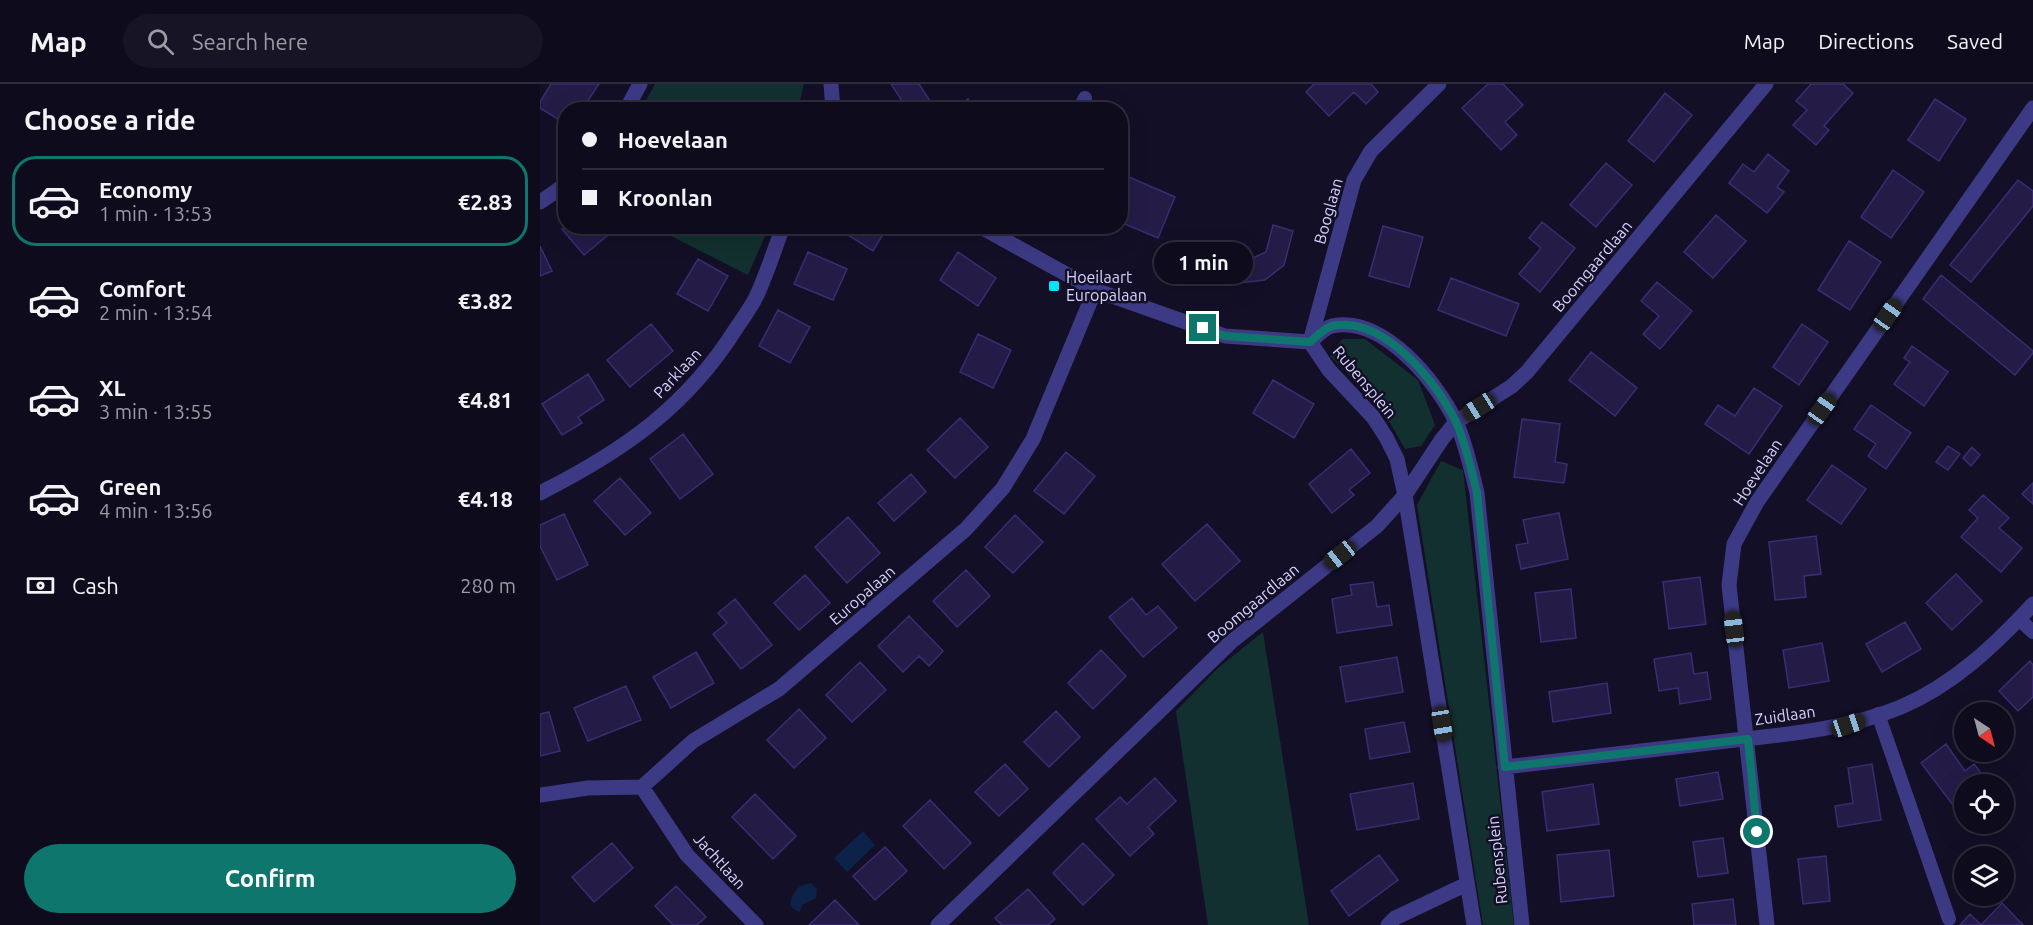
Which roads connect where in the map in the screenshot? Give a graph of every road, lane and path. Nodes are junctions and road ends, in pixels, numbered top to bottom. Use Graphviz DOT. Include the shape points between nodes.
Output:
graph roads {
  1 [pos="640,84"];
  2 [pos="831,84"];
  3 [pos="1439,84"];
  4 [pos="1766,84"];
  5 [pos="630,102"];
  6 [pos="832,102"];
  7 [pos="2033,108"];
  8 [pos="558,190"];
  9 [pos="540,202"];
  10 [pos="780,234"];
  11 [pos="1009,234"];
  12 [pos="1095,290"];
  13 [pos="1310,342"];
  14 [pos="1456,422"];
  15 [pos="540,493"];
  16 [pos="1405,495"];
  17 [pos="2033,604"];
  18 [pos="2019,619"];
  19 [pos="2033,632"];
  20 [pos="1878,714"];
  21 [pos="1748,739"];
  22 [pos="1505,767"];
  23 [pos="642,788"];
  24 [pos="540,795"];
  25 [pos="1467,884"];
  26 [pos="1948,919"];
  27 [pos="756,925"];
  28 [pos="938,925"];
  29 [pos="1388,925"];
  30 [pos="1474,925"];
  31 [pos="1522,925"];
  32 [pos="1767,925"];
  1 -- 5 [label="street"];
  2 -- 6 [label="street"];
  3 -- 13 [label="street, Booglaan" via="1371,151 1354,180"];
  4 -- 14 [label="street, Boomgaardlaan" via="1527,372"];
  7 -- 21 [label="street, Hoevelaan" via="1756,502 1734,544 1729,585"];
  8 -- 9 [label="street"];
  10 -- 15 [label="street, Parklaan" via="756,297 723,350 686,394 638,436 581,473"];
  11 -- 12 [label="street"];
  12 -- 13 [label="street" via="1225,336"];
  12 -- 23 [label="street, Europalaan" via="1033,439 1004,488 974,520 779,689 693,741"];
  13 -- 14 [label="street, Rubensplein" via="1330,326 1350,325 1373,332 1413,361 1431,381"];
  13 -- 16 [label="street, Rubensplein" via="1386,436 1397,459"];
  14 -- 16 [label="street, Boomgaardlaan"];
  14 -- 22 [label="street, Rubensplein" via="1477,493"];
  16 -- 25 [label="street, Rubensplein"];
  16 -- 28 [label="street, Boomgaardlaan" via="1377,526 1231,642"];
  17 -- 18 [label="street, Zuidlaan"];
  18 -- 19 [label="lane"];
  18 -- 20 [label="street, Zuidlaan" via="1975,661 1939,686 1901,707"];
  20 -- 21 [label="street, Zuidlaan" via="1848,725"];
  20 -- 26 [label="lane"];
  21 -- 22 [label="street, Zuidlaan"];
  21 -- 32 [label="street, Hoevelaan"];
  22 -- 31 [label="street, Rubensplein"];
  23 -- 24 [label="street" via="588,788"];
  23 -- 27 [label="street, Jachtlaan" via="687,855"];
  25 -- 29 [label="street"];
  25 -- 30 [label="street, Rubensplein"];
}
